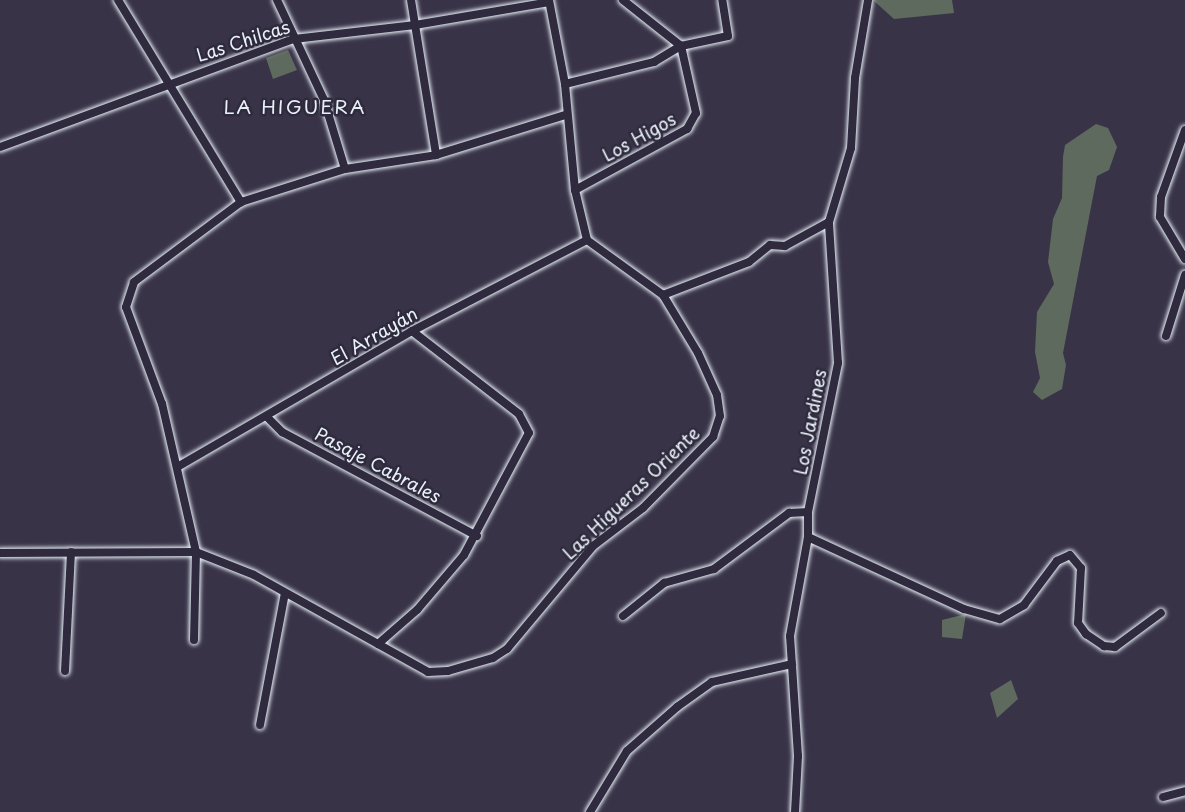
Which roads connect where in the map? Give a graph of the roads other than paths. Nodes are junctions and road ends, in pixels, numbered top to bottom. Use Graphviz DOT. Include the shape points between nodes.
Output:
graph roads {
  1 [pos="118,0"];
  2 [pos="277,0"];
  3 [pos="411,0"];
  4 [pos="623,0"];
  5 [pos="722,0"];
  6 [pos="868,0"];
  7 [pos="549,1"];
  8 [pos="415,26"];
  9 [pos="294,39"];
  10 [pos="681,46"];
  11 [pos="169,83"];
  12 [pos="565,84"];
  13 [pos="565,115"];
  14 [pos="1185,130"];
  15 [pos="0,147"];
  16 [pos="436,155"];
  17 [pos="345,169"];
  18 [pos="575,190"];
  19 [pos="241,202"];
  20 [pos="829,222"];
  21 [pos="587,240"];
  22 [pos="1185,260"];
  23 [pos="1185,275"];
  24 [pos="663,295"];
  25 [pos="412,331"];
  26 [pos="1166,336"];
  27 [pos="268,418"];
  28 [pos="179,466"];
  29 [pos="807,512"];
  30 [pos="477,536"];
  31 [pos="808,537"];
  32 [pos="71,552"];
  33 [pos="196,552"];
  34 [pos="0,553"];
  35 [pos="285,593"];
  36 [pos="1161,613"];
  37 [pos="623,616"];
  38 [pos="194,640"];
  39 [pos="378,644"];
  40 [pos="792,664"];
  41 [pos="65,671"];
  42 [pos="260,724"];
  43 [pos="1185,791"];
  44 [pos="1163,797"];
  45 [pos="590,812"];
  46 [pos="795,812"];
  1 -- 11 [label="street"];
  2 -- 9 [label="street"];
  3 -- 8 [label="street"];
  4 -- 10 [label="street"];
  5 -- 10 [label="street" via="728,36"];
  6 -- 20 [label="street, Los Jardines" via="853,90 851,148"];
  7 -- 8 [label="street, Las Chilcas"];
  7 -- 12 [label="street"];
  8 -- 9 [label="street, Las Chilcas"];
  8 -- 16 [label="street"];
  9 -- 11 [label="street, Las Chilcas"];
  9 -- 17 [label="street" via="324,100"];
  10 -- 12 [label="street" via="654,62"];
  10 -- 18 [label="street, Los Higos" via="696,107 690,126"];
  11 -- 15 [label="street, Las Chilcas"];
  11 -- 19 [label="street"];
  12 -- 13 [label="street"];
  13 -- 16 [label="street"];
  13 -- 18 [label="street"];
  14 -- 22 [label="street" via="1160,197 1160,218"];
  16 -- 17 [label="street"];
  17 -- 19 [label="street"];
  18 -- 21 [label="street"];
  19 -- 28 [label="street" via="144,271 127,300 135,339 162,404"];
  20 -- 24 [label="street" via="785,246 770,245 749,262"];
  20 -- 29 [label="street, Los Jardines" via="838,363"];
  21 -- 24 [label="street, Las Higueras Oriente"];
  21 -- 25 [label="street, El Arrayán"];
  23 -- 26 [label="street"];
  24 -- 39 [label="street, Las Higueras Oriente" via="717,395 720,416 713,437 643,508 593,546 500,654 435,673"];
  25 -- 27 [label="street, El Arrayán"];
  25 -- 30 [label="street" via="519,414 529,428 527,443"];
  27 -- 28 [label="street, El Arrayán"];
  27 -- 30 [label="street, Pasaje Cabrales" via="282,432"];
  28 -- 33 [label="street"];
  29 -- 31 [label="street, Los Jardines"];
  29 -- 37 [label="street" via="789,513 713,569 664,583"];
  30 -- 39 [label="street" via="435,591"];
  31 -- 36 [label="street" via="964,609 1000,620 1024,605 1057,561 1070,555 1082,568 1078,623 1104,646 1115,647"];
  31 -- 40 [label="street, Los Jardines" via="790,636"];
  32 -- 33 [label="street, Las Higueras Oriente"];
  32 -- 34 [label="street, Las Higueras Oriente"];
  32 -- 41 [label="street"];
  33 -- 35 [label="street, Las Higueras Oriente" via="238,567"];
  33 -- 38 [label="street"];
  35 -- 39 [label="street, Las Higueras Oriente"];
  35 -- 42 [label="street"];
  40 -- 45 [label="street" via="712,682 677,707 627,751"];
  40 -- 46 [label="street, Los Jardines"];
  43 -- 44 [label="street"];
}
